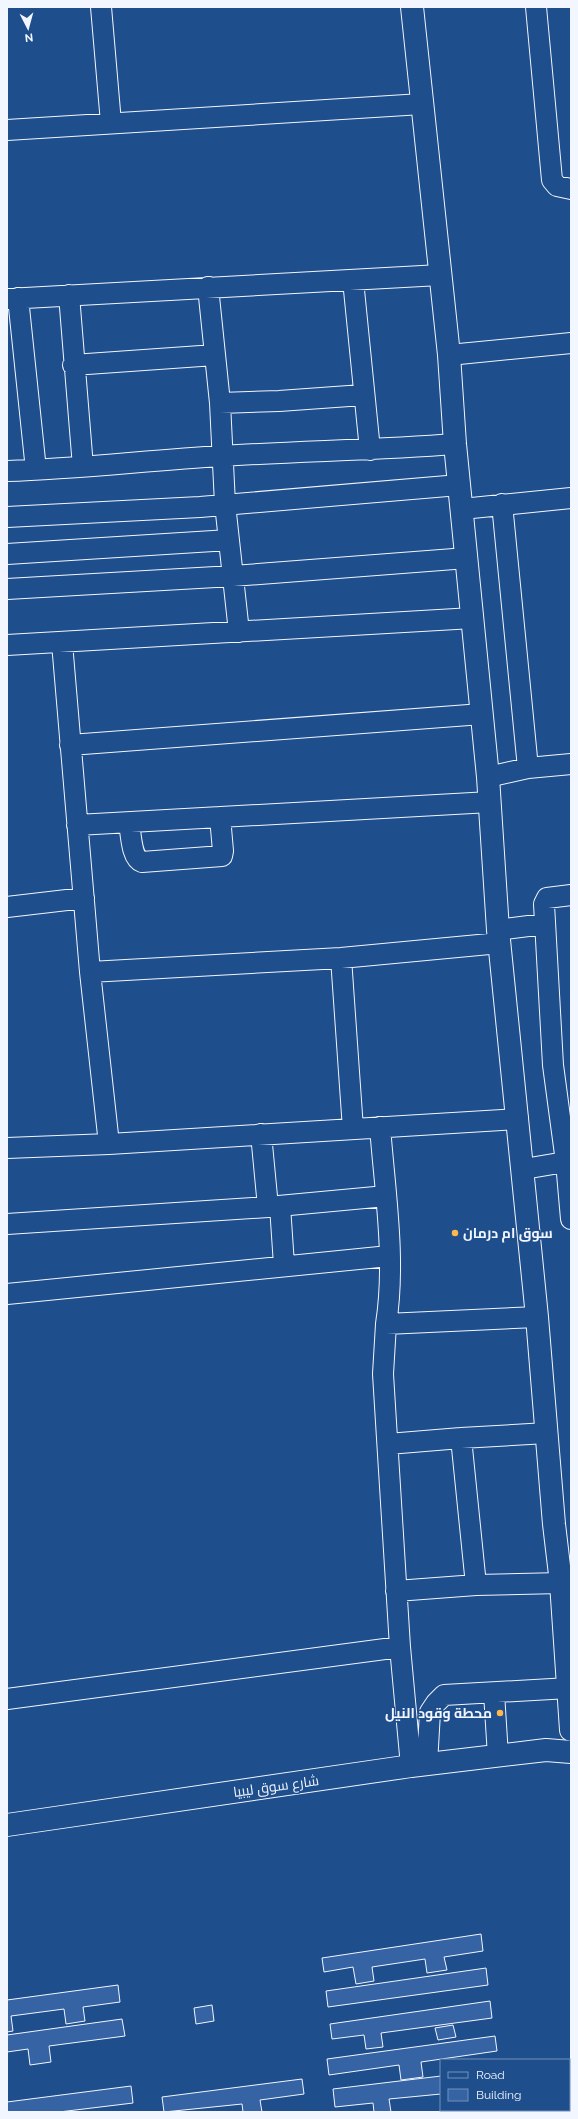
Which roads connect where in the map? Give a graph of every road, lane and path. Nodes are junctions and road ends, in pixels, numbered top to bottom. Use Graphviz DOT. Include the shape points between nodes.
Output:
graph roads {
  1 [pos="101,7"];
  2 [pos="412,7"];
  3 [pos="536,7"];
  4 [pos="422,104"];
  5 [pos="111,123"];
  6 [pos="7,130"];
  7 [pos="571,189"];
  8 [pos="440,275"];
  9 [pos="353,280"];
  10 [pos="208,288"];
  11 [pos="69,295"];
  12 [pos="13,298"];
  13 [pos="571,343"];
  14 [pos="215,355"];
  15 [pos="449,355"];
  16 [pos="73,365"];
  17 [pos="364,395"];
  18 [pos="220,403"];
  19 [pos="455,444"];
  20 [pos="370,450"];
  21 [pos="222,456"];
  22 [pos="83,467"];
  23 [pos="36,470"];
  24 [pos="7,471"];
  25 [pos="459,485"];
  26 [pos="571,498"];
  27 [pos="225,504"];
  28 [pos="502,504"];
  29 [pos="462,509"];
  30 [pos="7,517"];
  31 [pos="229,540"];
  32 [pos="7,554"];
  33 [pos="467,558"];
  34 [pos="233,576"];
  35 [pos="7,589"];
  36 [pos="473,618"];
  37 [pos="239,632"];
  38 [pos="62,642"];
  39 [pos="7,645"];
  40 [pos="482,714"];
  41 [pos="70,744"];
  42 [pos="571,764"];
  43 [pos="528,768"];
  44 [pos="488,777"];
  45 [pos="490,802"];
  46 [pos="220,817"];
  47 [pos="129,822"];
  48 [pos="77,825"];
  49 [pos="571,895"];
  50 [pos="84,898"];
  51 [pos="7,907"];
  52 [pos="544,924"];
  53 [pos="499,936"];
  54 [pos="341,958"];
  55 [pos="90,972"];
  56 [pos="518,1118"];
  57 [pos="380,1127"];
  58 [pos="353,1129"];
  59 [pos="261,1134"];
  60 [pos="109,1144"];
  61 [pos="7,1148"];
  62 [pos="568,1162"];
  63 [pos="524,1169"];
  64 [pos="386,1196"];
  65 [pos="274,1206"];
  66 [pos="571,1219"];
  67 [pos="7,1224"];
  68 [pos="389,1256"];
  69 [pos="284,1265"];
  70 [pos="7,1294"];
  71 [pos="538,1317"];
  72 [pos="386,1324"];
  73 [pos="547,1434"];
  74 [pos="461,1438"];
  75 [pos="388,1444"];
  76 [pos="561,1583"];
  77 [pos="476,1585"];
  78 [pos="396,1590"];
  79 [pos="400,1647"];
  80 [pos="569,1688"];
  81 [pos="494,1693"];
  82 [pos="7,1699"];
  83 [pos="571,1730"];
  84 [pos="571,1739"];
  85 [pos="546,1750"];
  86 [pos="571,1752"];
  87 [pos="498,1756"];
  88 [pos="419,1765"];
  89 [pos="7,1825"];
  1 -- 5 [label="street"];
  2 -- 4 [label="main road"];
  3 -- 7 [label="street" via="552,180 557,186"];
  4 -- 5 [label="street"];
  4 -- 8 [label="main road"];
  5 -- 6 [label="street"];
  8 -- 9 [label="street"];
  8 -- 15 [label="main road"];
  9 -- 10 [label="street"];
  9 -- 17 [label="street"];
  10 -- 11 [label="street"];
  10 -- 14 [label="street"];
  11 -- 12 [label="street"];
  11 -- 16 [label="street"];
  12 -- 23 [label="street"];
  13 -- 15 [label="street"];
  14 -- 16 [label="street"];
  14 -- 18 [label="street"];
  15 -- 19 [label="main road"];
  16 -- 22 [label="street"];
  17 -- 18 [label="street"];
  17 -- 20 [label="street"];
  18 -- 21 [label="street"];
  19 -- 20 [label="street"];
  19 -- 25 [label="main road"];
  20 -- 21 [label="street"];
  21 -- 22 [label="street"];
  21 -- 27 [label="street"];
  22 -- 23 [label="street"];
  23 -- 24 [label="street"];
  25 -- 27 [label="street"];
  25 -- 29 [label="main road"];
  26 -- 28 [label="street"];
  27 -- 30 [label="street"];
  27 -- 31 [label="street"];
  28 -- 29 [label="street"];
  28 -- 43 [label="street"];
  29 -- 33 [label="main road"];
  31 -- 32 [label="street"];
  31 -- 34 [label="street"];
  33 -- 34 [label="street"];
  33 -- 36 [label="main road"];
  34 -- 35 [label="street"];
  34 -- 37 [label="street"];
  36 -- 37 [label="street"];
  36 -- 40 [label="main road"];
  37 -- 38 [label="street"];
  38 -- 39 [label="street"];
  38 -- 41 [label="street"];
  40 -- 41 [label="street"];
  40 -- 44 [label="main road"];
  41 -- 48 [label="street"];
  42 -- 43 [label="street"];
  43 -- 44 [label="street"];
  44 -- 45 [label="main road"];
  45 -- 46 [label="street"];
  45 -- 53 [label="main road"];
  46 -- 47 [label="street"];
  46 -- 47 [label="street" via="222,856 142,862 135,854"];
  47 -- 48 [label="street"];
  48 -- 50 [label="street"];
  49 -- 52 [label="street" via="547,898 544,904"];
  50 -- 51 [label="street"];
  50 -- 55 [label="street"];
  52 -- 53 [label="street"];
  52 -- 62 [label="street" via="553,1065"];
  53 -- 54 [label="street"];
  53 -- 56 [label="main road"];
  54 -- 55 [label="street"];
  54 -- 58 [label="street"];
  55 -- 60 [label="street"];
  56 -- 57 [label="street"];
  56 -- 63 [label="main road"];
  57 -- 58 [label="street"];
  57 -- 64 [label="street"];
  58 -- 59 [label="street"];
  59 -- 60 [label="street"];
  59 -- 65 [label="street"];
  60 -- 61 [label="street"];
  62 -- 63 [label="street"];
  62 -- 66 [label="street"];
  63 -- 71 [label="main road"];
  64 -- 65 [label="street"];
  64 -- 68 [label="street"];
  65 -- 67 [label="street"];
  65 -- 69 [label="street"];
  68 -- 69 [label="street"];
  68 -- 72 [label="street"];
  69 -- 70 [label="street"];
  71 -- 72 [label="street"];
  71 -- 73 [label="main road"];
  72 -- 75 [label="street" via="383,1374"];
  73 -- 74 [label="street"];
  73 -- 76 [label="main road"];
  74 -- 75 [label="street"];
  74 -- 77 [label="street"];
  75 -- 78 [label="street"];
  76 -- 77 [label="street"];
  76 -- 80 [label="main road"];
  77 -- 78 [label="street"];
  78 -- 79 [label="street"];
  79 -- 82 [label="street"];
  79 -- 88 [label="street"];
  80 -- 81 [label="street"];
  80 -- 83 [label="main road"];
  81 -- 87 [label="street"];
  81 -- 88 [label="street" via="444,1695 436,1702 430,1712"];
  84 -- 85 [label="main road"];
  85 -- 86 [label="main road"];
  85 -- 87 [label="main road, شارع سوق ليبيا"];
  87 -- 88 [label="main road, شارع سوق ليبيا"];
  88 -- 89 [label="main road, شارع سوق ليبيا"];
}
